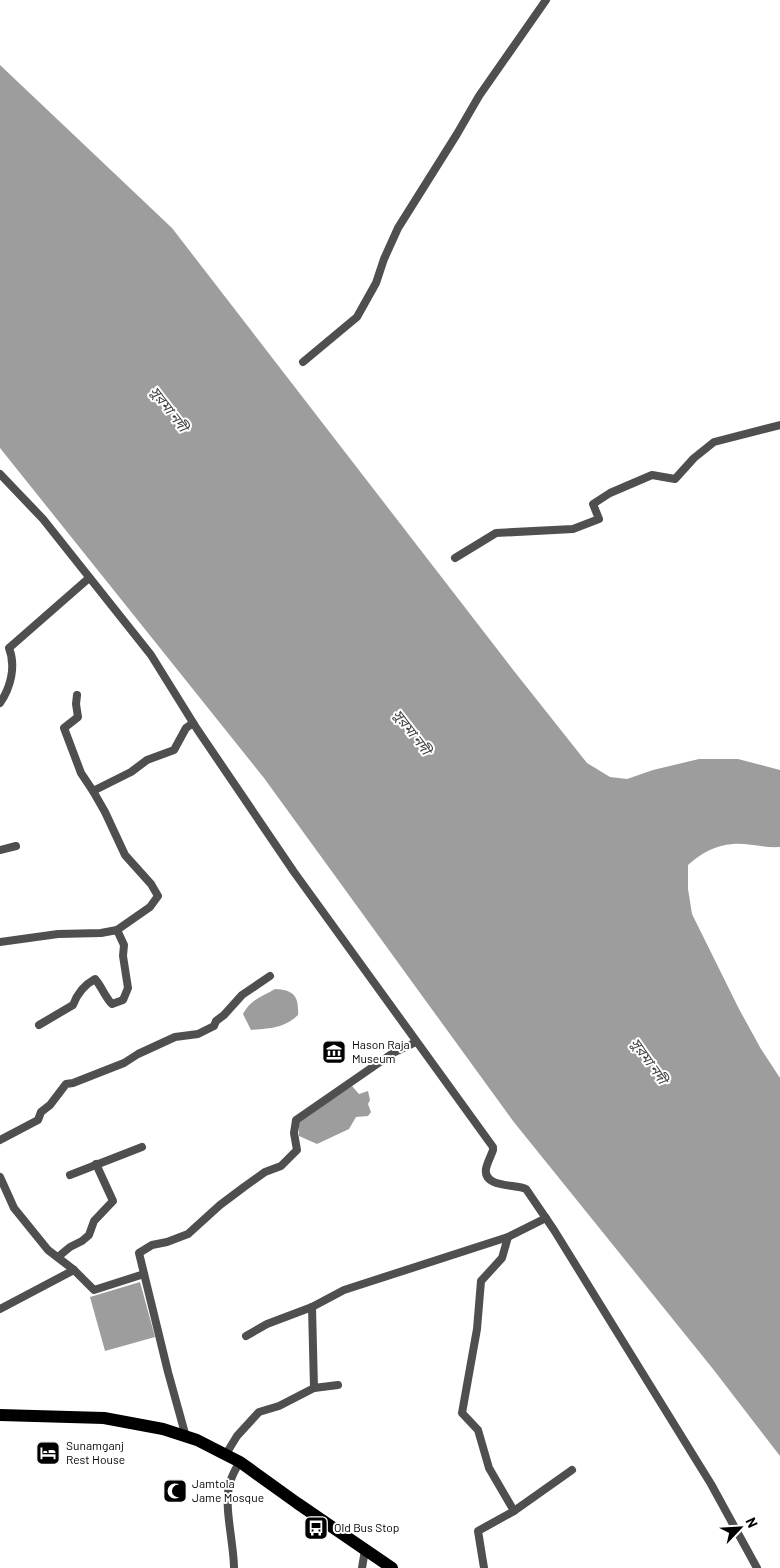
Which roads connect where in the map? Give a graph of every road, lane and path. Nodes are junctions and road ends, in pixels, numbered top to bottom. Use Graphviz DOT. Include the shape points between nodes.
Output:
graph roads {
  1 [pos="546,0"];
  2 [pos="303,362"];
  3 [pos="780,424"];
  4 [pos="0,474"];
  5 [pos="455,558"];
  6 [pos="89,578"];
  7 [pos="77,695"];
  8 [pos="0,703"];
  9 [pos="193,723"];
  10 [pos="93,791"];
  11 [pos="16,846"];
  12 [pos="0,850"];
  13 [pos="117,930"];
  14 [pos="0,942"];
  15 [pos="270,976"];
  16 [pos="39,1025"];
  17 [pos="416,1042"];
  18 [pos="0,1140"];
  19 [pos="142,1147"];
  20 [pos="96,1164"];
  21 [pos="70,1175"];
  22 [pos="0,1177"];
  23 [pos="546,1218"];
  24 [pos="508,1237"];
  25 [pos="58,1257"];
  26 [pos="74,1270"];
  27 [pos="144,1274"];
  28 [pos="312,1307"];
  29 [pos="0,1309"];
  30 [pos="246,1336"];
  31 [pos="338,1385"];
  32 [pos="314,1388"];
  33 [pos="0,1416"];
  34 [pos="186,1437"];
  35 [pos="226,1454"];
  36 [pos="240,1462"];
  37 [pos="572,1470"];
  38 [pos="514,1512"];
  39 [pos="366,1550"];
  40 [pos="234,1568"];
  41 [pos="362,1568"];
  42 [pos="392,1568"];
  43 [pos="484,1568"];
  44 [pos="757,1568"];
  1 -- 2 [label="street" via="479,96 398,228 376,283 357,317"];
  3 -- 5 [label="street" via="714,442 674,479 652,475 610,492 593,504 599,519 572,529 496,533"];
  4 -- 6 [label="street" via="43,519"];
  6 -- 8 [label="street" via="8,648 12,657 12,675"];
  6 -- 9 [label="street" via="151,655"];
  7 -- 10 [label="street" via="78,717 64,728 81,773"];
  9 -- 10 [label="street" via="186,728 174,750 147,760"];
  9 -- 17 [label="street" via="294,872"];
  10 -- 13 [label="street" via="126,855 152,884 158,896 150,906"];
  11 -- 12 [label="street"];
  13 -- 14 [label="street"];
  13 -- 16 [label="street" via="124,945 128,988 123,1000 112,1004 95,979 76,996 73,1005"];
  15 -- 18 [label="street" via="242,995 216,1020 214,1026 198,1034 175,1037 124,1064 66,1084 41,1112 38,1120"];
  17 -- 23 [label="street" via="493,1147 486,1171 488,1178 492,1182 526,1189"];
  17 -- 27 [label="street" via="393,1053 296,1120 297,1150 281,1166 244,1187 188,1234 152,1245 139,1253"];
  19 -- 20 [label="street"];
  20 -- 21 [label="street"];
  20 -- 25 [label="street" via="113,1201 94,1221 89,1235"];
  22 -- 25 [label="street" via="14,1208 48,1250"];
  23 -- 24 [label="street"];
  23 -- 44 [label="street" via="711,1484"];
  24 -- 28 [label="street" via="344,1290"];
  24 -- 38 [label="street" via="502,1258 481,1281 477,1329 462,1413 478,1430 489,1468"];
  25 -- 26 [label="street"];
  26 -- 27 [label="street" via="94,1290"];
  26 -- 29 [label="street"];
  27 -- 34 [label="street"];
  28 -- 30 [label="street" via="267,1324"];
  28 -- 32 [label="street"];
  31 -- 32 [label="street"];
  32 -- 35 [label="street" via="259,1412"];
  33 -- 34 [label="main road" via="104,1418 163,1429"];
  34 -- 35 [label="main road"];
  35 -- 36 [label="main road"];
  36 -- 39 [label="main road"];
  36 -- 40 [label="street" via="229,1484"];
  37 -- 38 [label="street"];
  38 -- 43 [label="street" via="478,1531"];
  39 -- 41 [label="street"];
  39 -- 42 [label="main road"];
}
